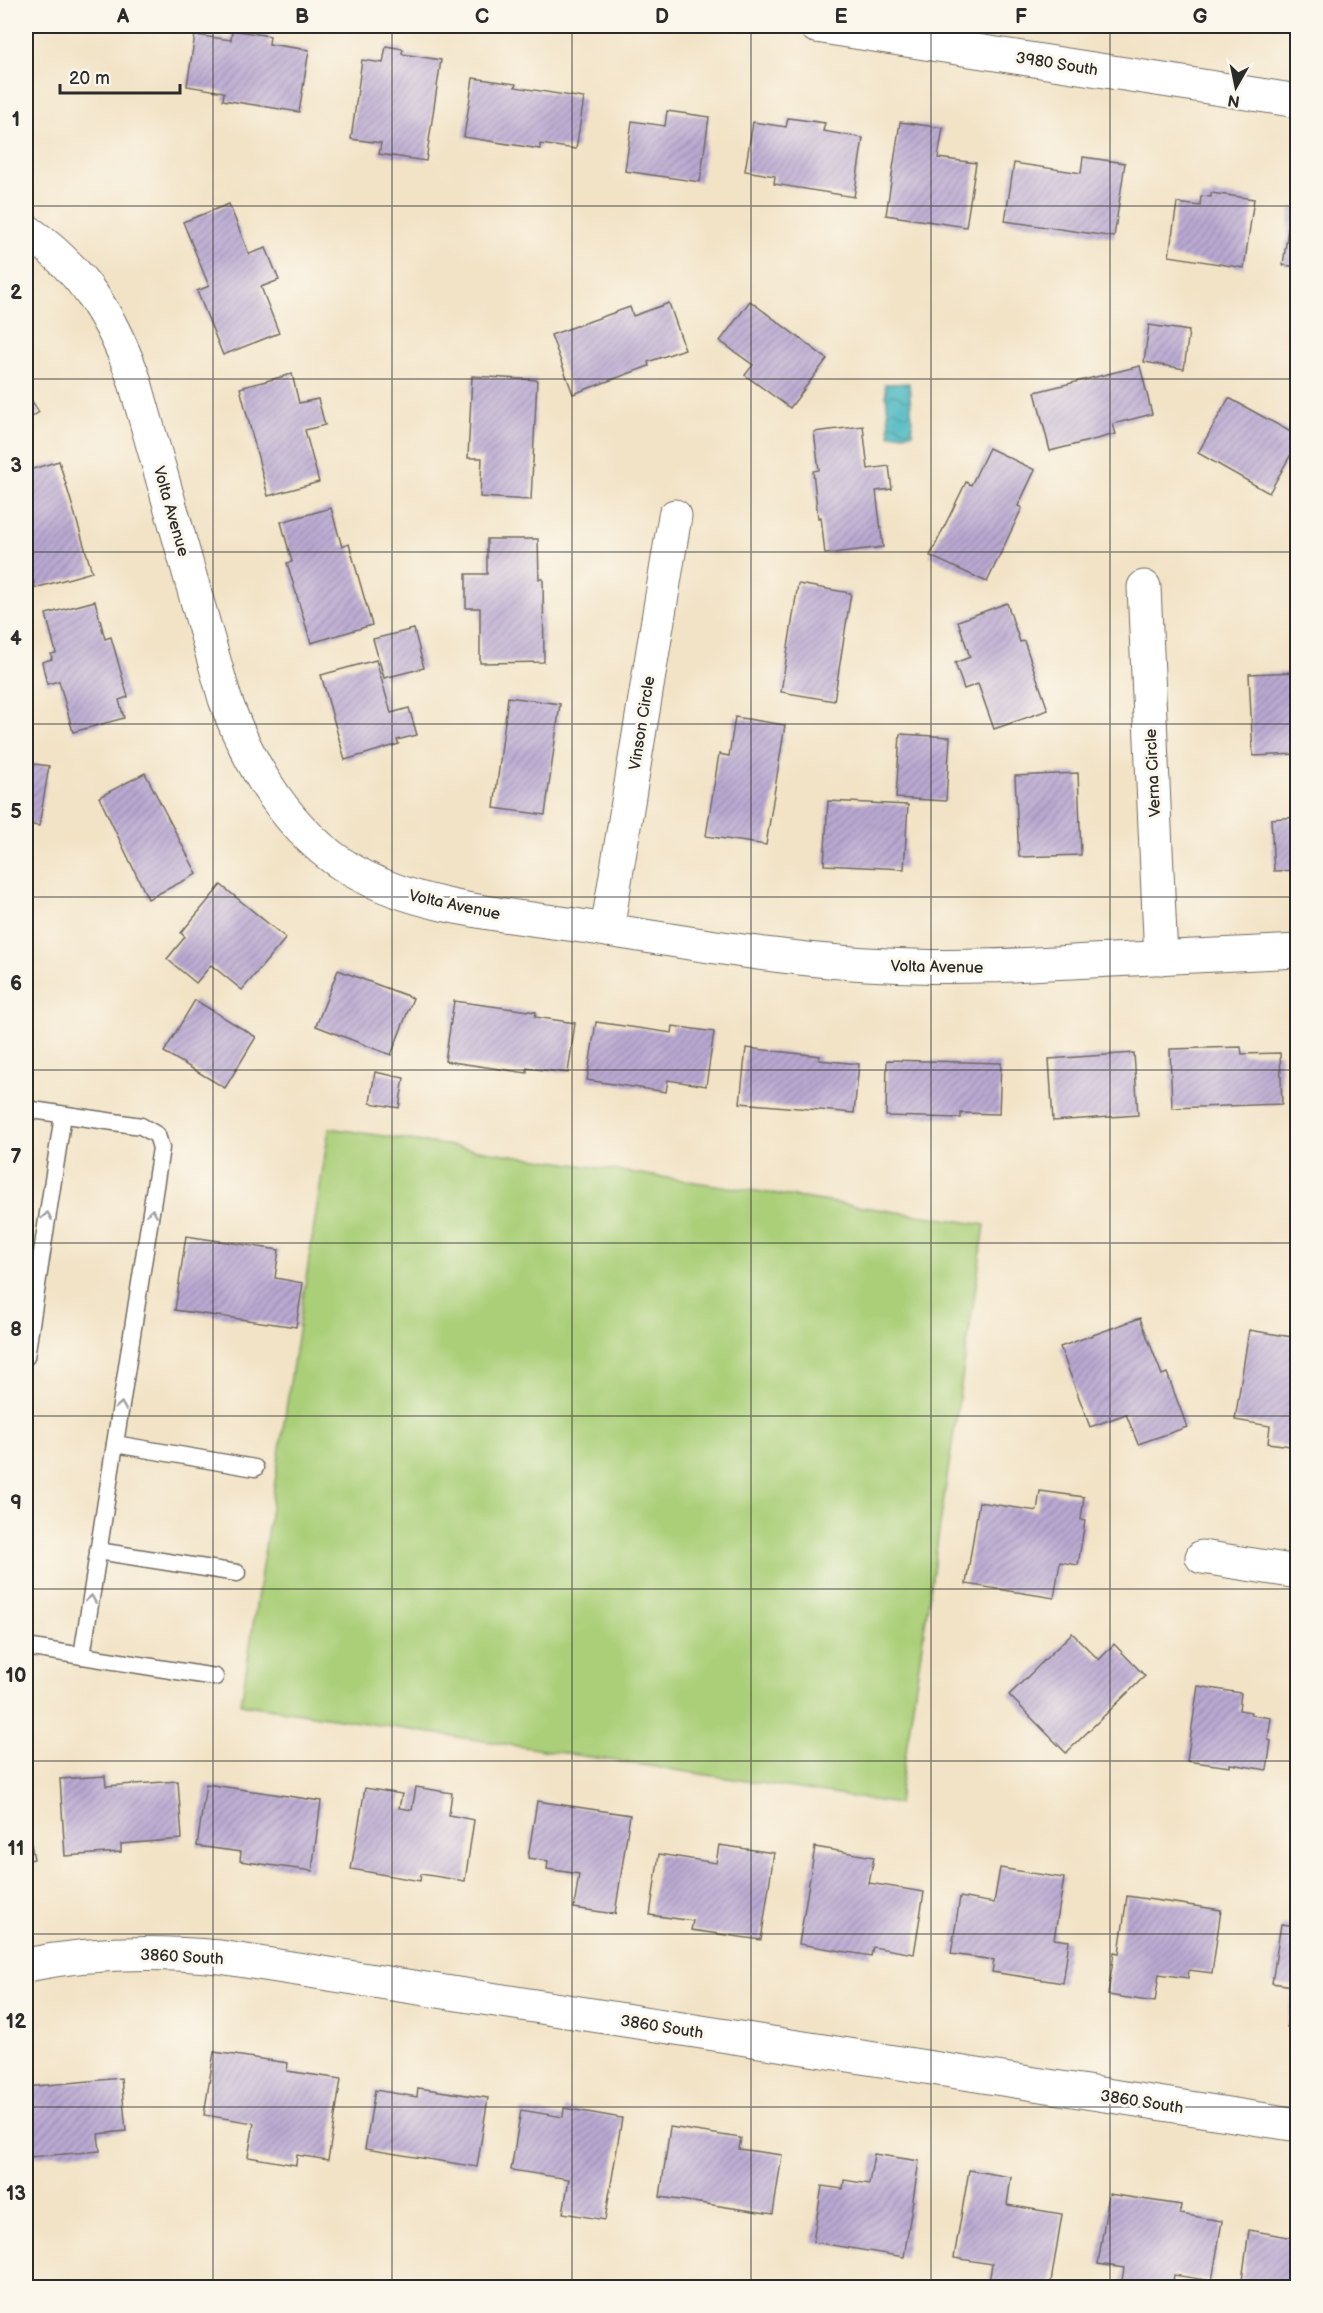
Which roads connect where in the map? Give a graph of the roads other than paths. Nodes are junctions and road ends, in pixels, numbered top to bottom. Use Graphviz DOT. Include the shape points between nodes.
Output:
graph roads {
  1 [pos="816,26"];
  2 [pos="903,32"];
  3 [pos="1298,101"];
  4 [pos="26,230"];
  5 [pos="675,516"];
  6 [pos="1144,587"];
  7 [pos="607,930"];
  8 [pos="1298,951"];
  9 [pos="1161,958"];
  10 [pos="26,1109"];
  11 [pos="63,1115"];
  12 [pos="26,1357"];
  13 [pos="115,1444"];
  14 [pos="255,1468"];
  15 [pos="98,1551"];
  16 [pos="1202,1557"];
  17 [pos="1298,1572"];
  18 [pos="237,1573"];
  19 [pos="26,1647"];
  20 [pos="81,1656"];
  21 [pos="214,1677"];
  22 [pos="26,1965"];
  23 [pos="1298,2126"];
  1 -- 2 [label="street, 3980 South"];
  2 -- 3 [label="street, 3980 South"];
  4 -- 7 [label="street, Volta Avenue" via="45,244 90,292 123,348 234,724 257,770 291,817 351,869 400,893 460,907"];
  5 -- 7 [label="street, Vinson Circle"];
  6 -- 9 [label="street, Verna Circle"];
  7 -- 9 [label="street, Volta Avenue" via="779,956 913,966 980,967"];
  8 -- 9 [label="street, Volta Avenue"];
  10 -- 11 [label="lane"];
  12 -- 11 [label="lane, one-way"];
  13 -- 11 [label="lane, one-way" via="161,1148 157,1135 141,1126"];
  13 -- 14 [label="lane"];
  13 -- 15 [label="lane"];
  15 -- 18 [label="lane"];
  20 -- 15 [label="lane, one-way"];
  16 -- 17 [label="street"];
  19 -- 20 [label="lane"];
  20 -- 21 [label="lane"];
  22 -- 23 [label="street, 3860 South" via="152,1952 220,1957"];
}
